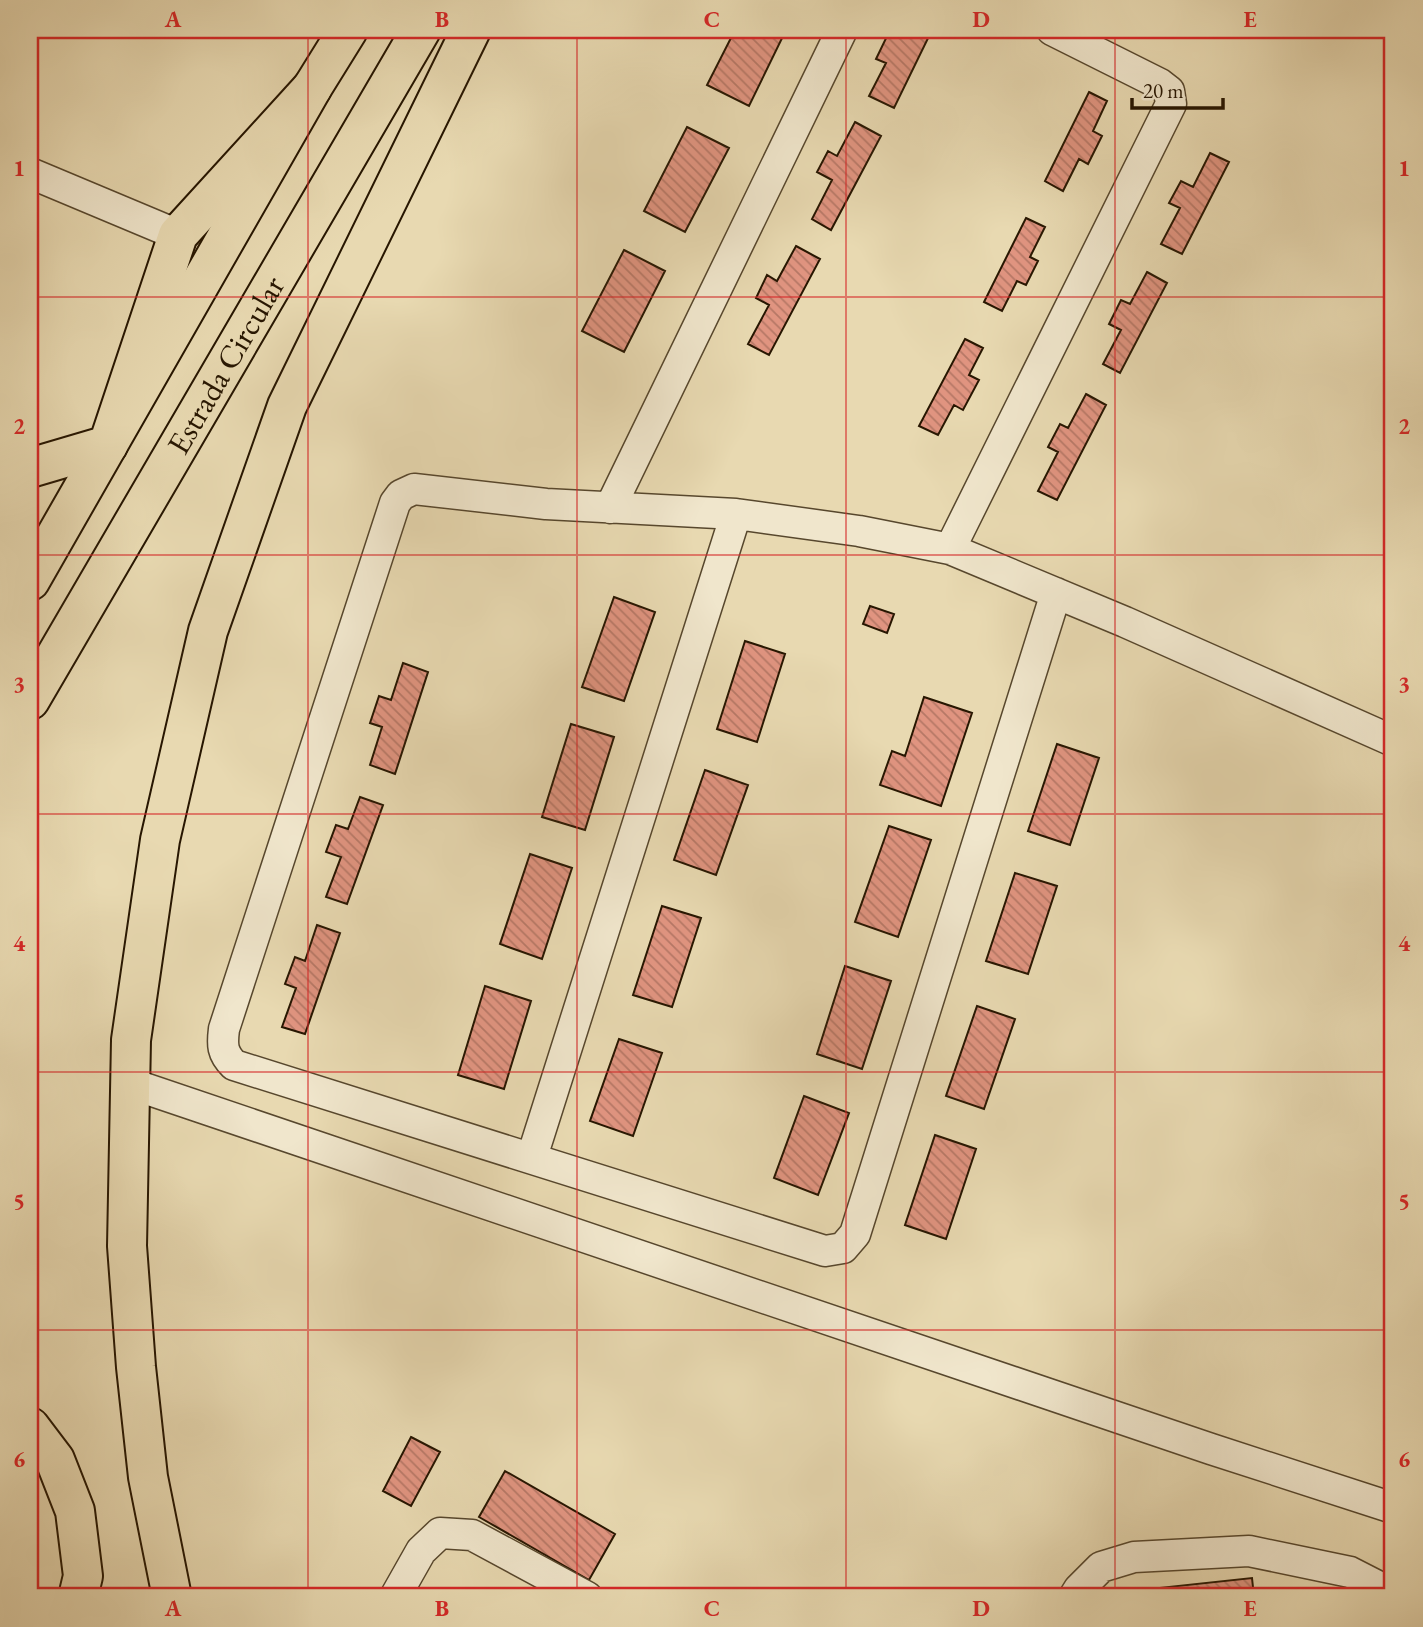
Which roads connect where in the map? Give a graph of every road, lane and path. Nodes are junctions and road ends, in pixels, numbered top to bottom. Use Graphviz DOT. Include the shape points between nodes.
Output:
graph roads {
  1 [pos="348,30"];
  2 [pos="421,30"];
  3 [pos="471,30"];
  4 [pos="842,30"];
  5 [pos="1052,30"];
  6 [pos="312,88"];
  7 [pos="30,173"];
  8 [pos="178,235"];
  9 [pos="108,445"];
  10 [pos="30,468"];
  11 [pos="610,508"];
  12 [pos="736,514"];
  13 [pos="950,549"];
  14 [pos="30,581"];
  15 [pos="1056,593"];
  16 [pos="30,700"];
  17 [pos="1393,741"];
  18 [pos="129,1083"];
  19 [pos="532,1157"];
  20 [pos="30,1427"];
  21 [pos="1393,1508"];
  22 [pos="1393,1594"];
  23 [pos="78,1597"];
  24 [pos="172,1597"];
  25 [pos="395,1597"];
  26 [pos="587,1597"];
  27 [pos="1074,1597"];
  1 -- 6 [label="main road"];
  2 -- 16 [label="main road, Estrada Circular"];
  3 -- 18 [label="main road" via="287,406 208,631 160,840"];
  4 -- 11 [label="street"];
  5 -- 13 [label="street" via="1160,83 1169,91 1171,104"];
  6 -- 8 [label="main road"];
  6 -- 9 [label="main road"];
  7 -- 8 [label="street"];
  8 -- 9 [label="main road"];
  9 -- 10 [label="main road"];
  9 -- 14 [label="main road"];
  11 -- 12 [label="street"];
  11 -- 19 [label="street" via="414,489 395,503 222,1043 224,1055 234,1065"];
  12 -- 13 [label="street"];
  12 -- 19 [label="street"];
  13 -- 15 [label="street"];
  15 -- 17 [label="street"];
  15 -- 19 [label="street" via="855,1234 843,1248 825,1251"];
  18 -- 21 [label="street"];
  18 -- 24 [label="main road" via="127,1246 136,1367 148,1477"];
  20 -- 23 [label="main road" via="55,1461 75,1511 83,1576"];
  22 -- 27 [label="street" via="1350,1572 1249,1551 1134,1557 1101,1566"];
  25 -- 26 [label="street" via="421,1551 440,1533 472,1535"];
}
